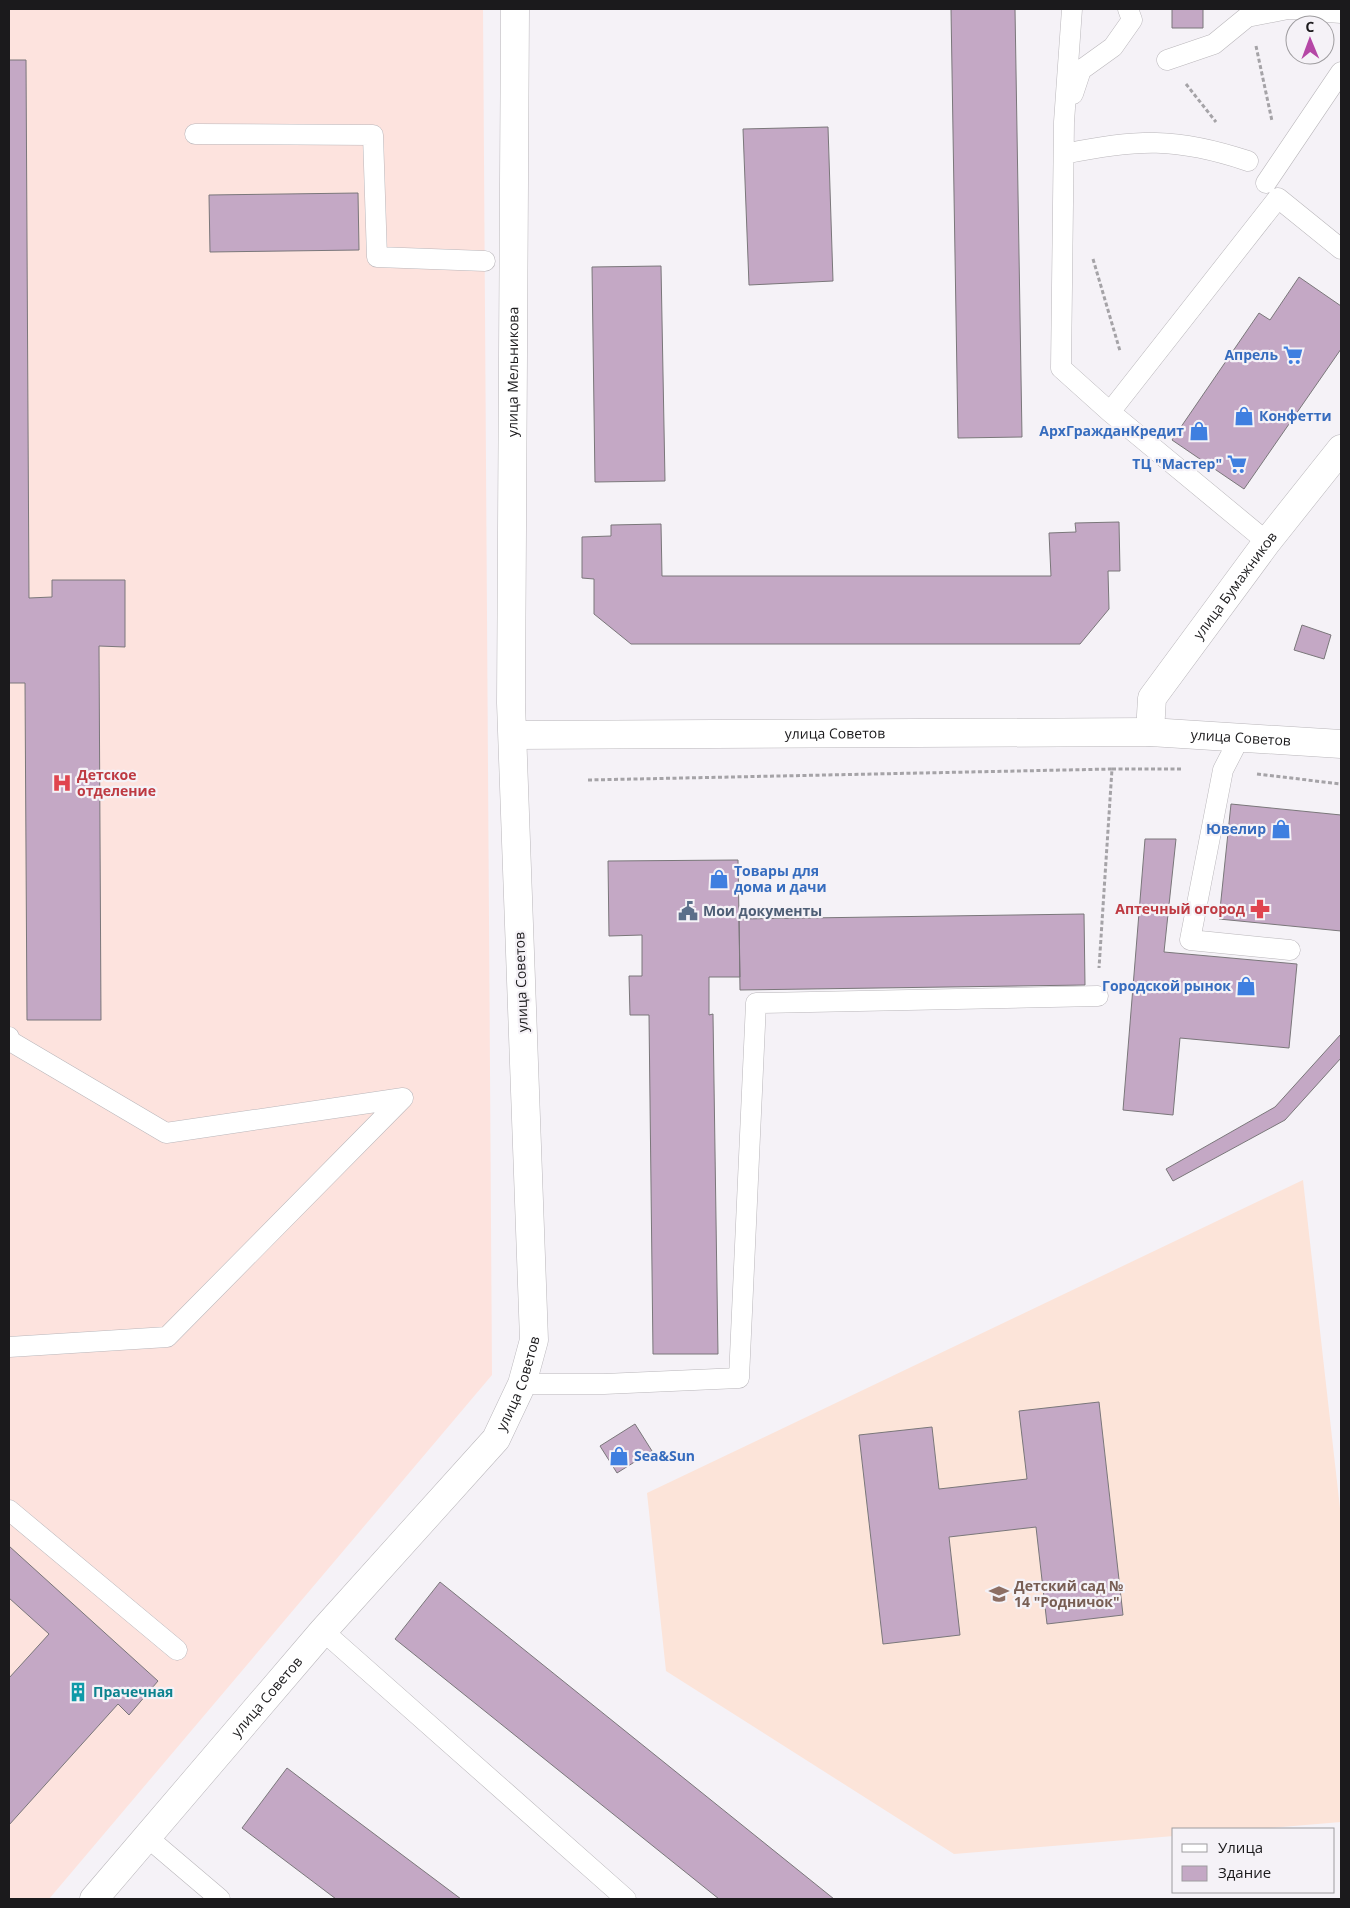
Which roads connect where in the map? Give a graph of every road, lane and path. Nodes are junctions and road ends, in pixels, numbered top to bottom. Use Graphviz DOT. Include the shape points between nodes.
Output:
graph roads {
  1 [pos="515,9"];
  2 [pos="1072,9"];
  3 [pos="1128,9"];
  4 [pos="1289,9"];
  5 [pos="1341,13"];
  6 [pos="1258,15"];
  7 [pos="1167,60"];
  8 [pos="1341,72"];
  9 [pos="1064,122"];
  10 [pos="195,134"];
  11 [pos="1064,154"];
  12 [pos="1248,161"];
  13 [pos="1280,162"];
  14 [pos="1266,183"];
  15 [pos="1341,249"];
  16 [pos="1093,258"];
  17 [pos="486,261"];
  18 [pos="1130,387"];
  19 [pos="1110,412"];
  20 [pos="1341,449"];
  21 [pos="1267,542"];
  22 [pos="1150,732"];
  23 [pos="512,735"];
  24 [pos="1240,738"];
  25 [pos="1341,744"];
  26 [pos="588,780"];
  27 [pos="1290,950"];
  28 [pos="1098,996"];
  29 [pos="9,1037"];
  30 [pos="9,1346"];
  31 [pos="522,1384"];
  32 [pos="9,1510"];
  33 [pos="323,1631"];
  34 [pos="177,1650"];
  35 [pos="147,1837"];
  36 [pos="94,1899"];
  37 [pos="220,1899"];
  38 [pos="626,1899"];
  1 -- 23 [label="street, улица Мельникова"];
  2 -- 9 [label="lane"];
  3 -- 9 [label="lane" via="1132,20 1113,47 1081,70"];
  4 -- 5 [label="lane"];
  4 -- 6 [label="lane"];
  6 -- 7 [label="lane" via="1247,17 1214,44"];
  6 -- 13 [label="path" via="1256,44"];
  7 -- 12 [label="path"];
  8 -- 13 [label="lane"];
  9 -- 11 [label="lane"];
  10 -- 17 [label="lane" via="373,135 377,257"];
  11 -- 12 [label="lane" via="1110,144 1171,142 1210,148"];
  11 -- 19 [label="lane" via="1062,368"];
  13 -- 14 [label="lane"];
  15 -- 18 [label="lane" via="1278,198"];
  16 -- 18 [label="path"];
  18 -- 19 [label="lane"];
  19 -- 21 [label="lane"];
  20 -- 21 [label="street, улица Бумажников"];
  21 -- 22 [label="street, улица Бумажников" via="1152,698"];
  22 -- 23 [label="street, улица Советов"];
  22 -- 24 [label="street, улица Советов"];
  23 -- 31 [label="street, улица Советов" via="534,1340"];
  24 -- 25 [label="street, улица Советов"];
  24 -- 27 [label="lane" via="1223,770 1190,940"];
  26 -- 28 [label="path" via="1112,769"];
  28 -- 31 [label="lane" via="756,1004 739,1378"];
  29 -- 30 [label="lane" via="10,1041 166,1132 403,1098 166,1337"];
  31 -- 33 [label="street, улица Советов" via="496,1439"];
  32 -- 34 [label="lane"];
  33 -- 35 [label="street, улица Советов"];
  33 -- 38 [label="lane"];
  35 -- 36 [label="street, улица Советов"];
  35 -- 37 [label="lane"];
}
